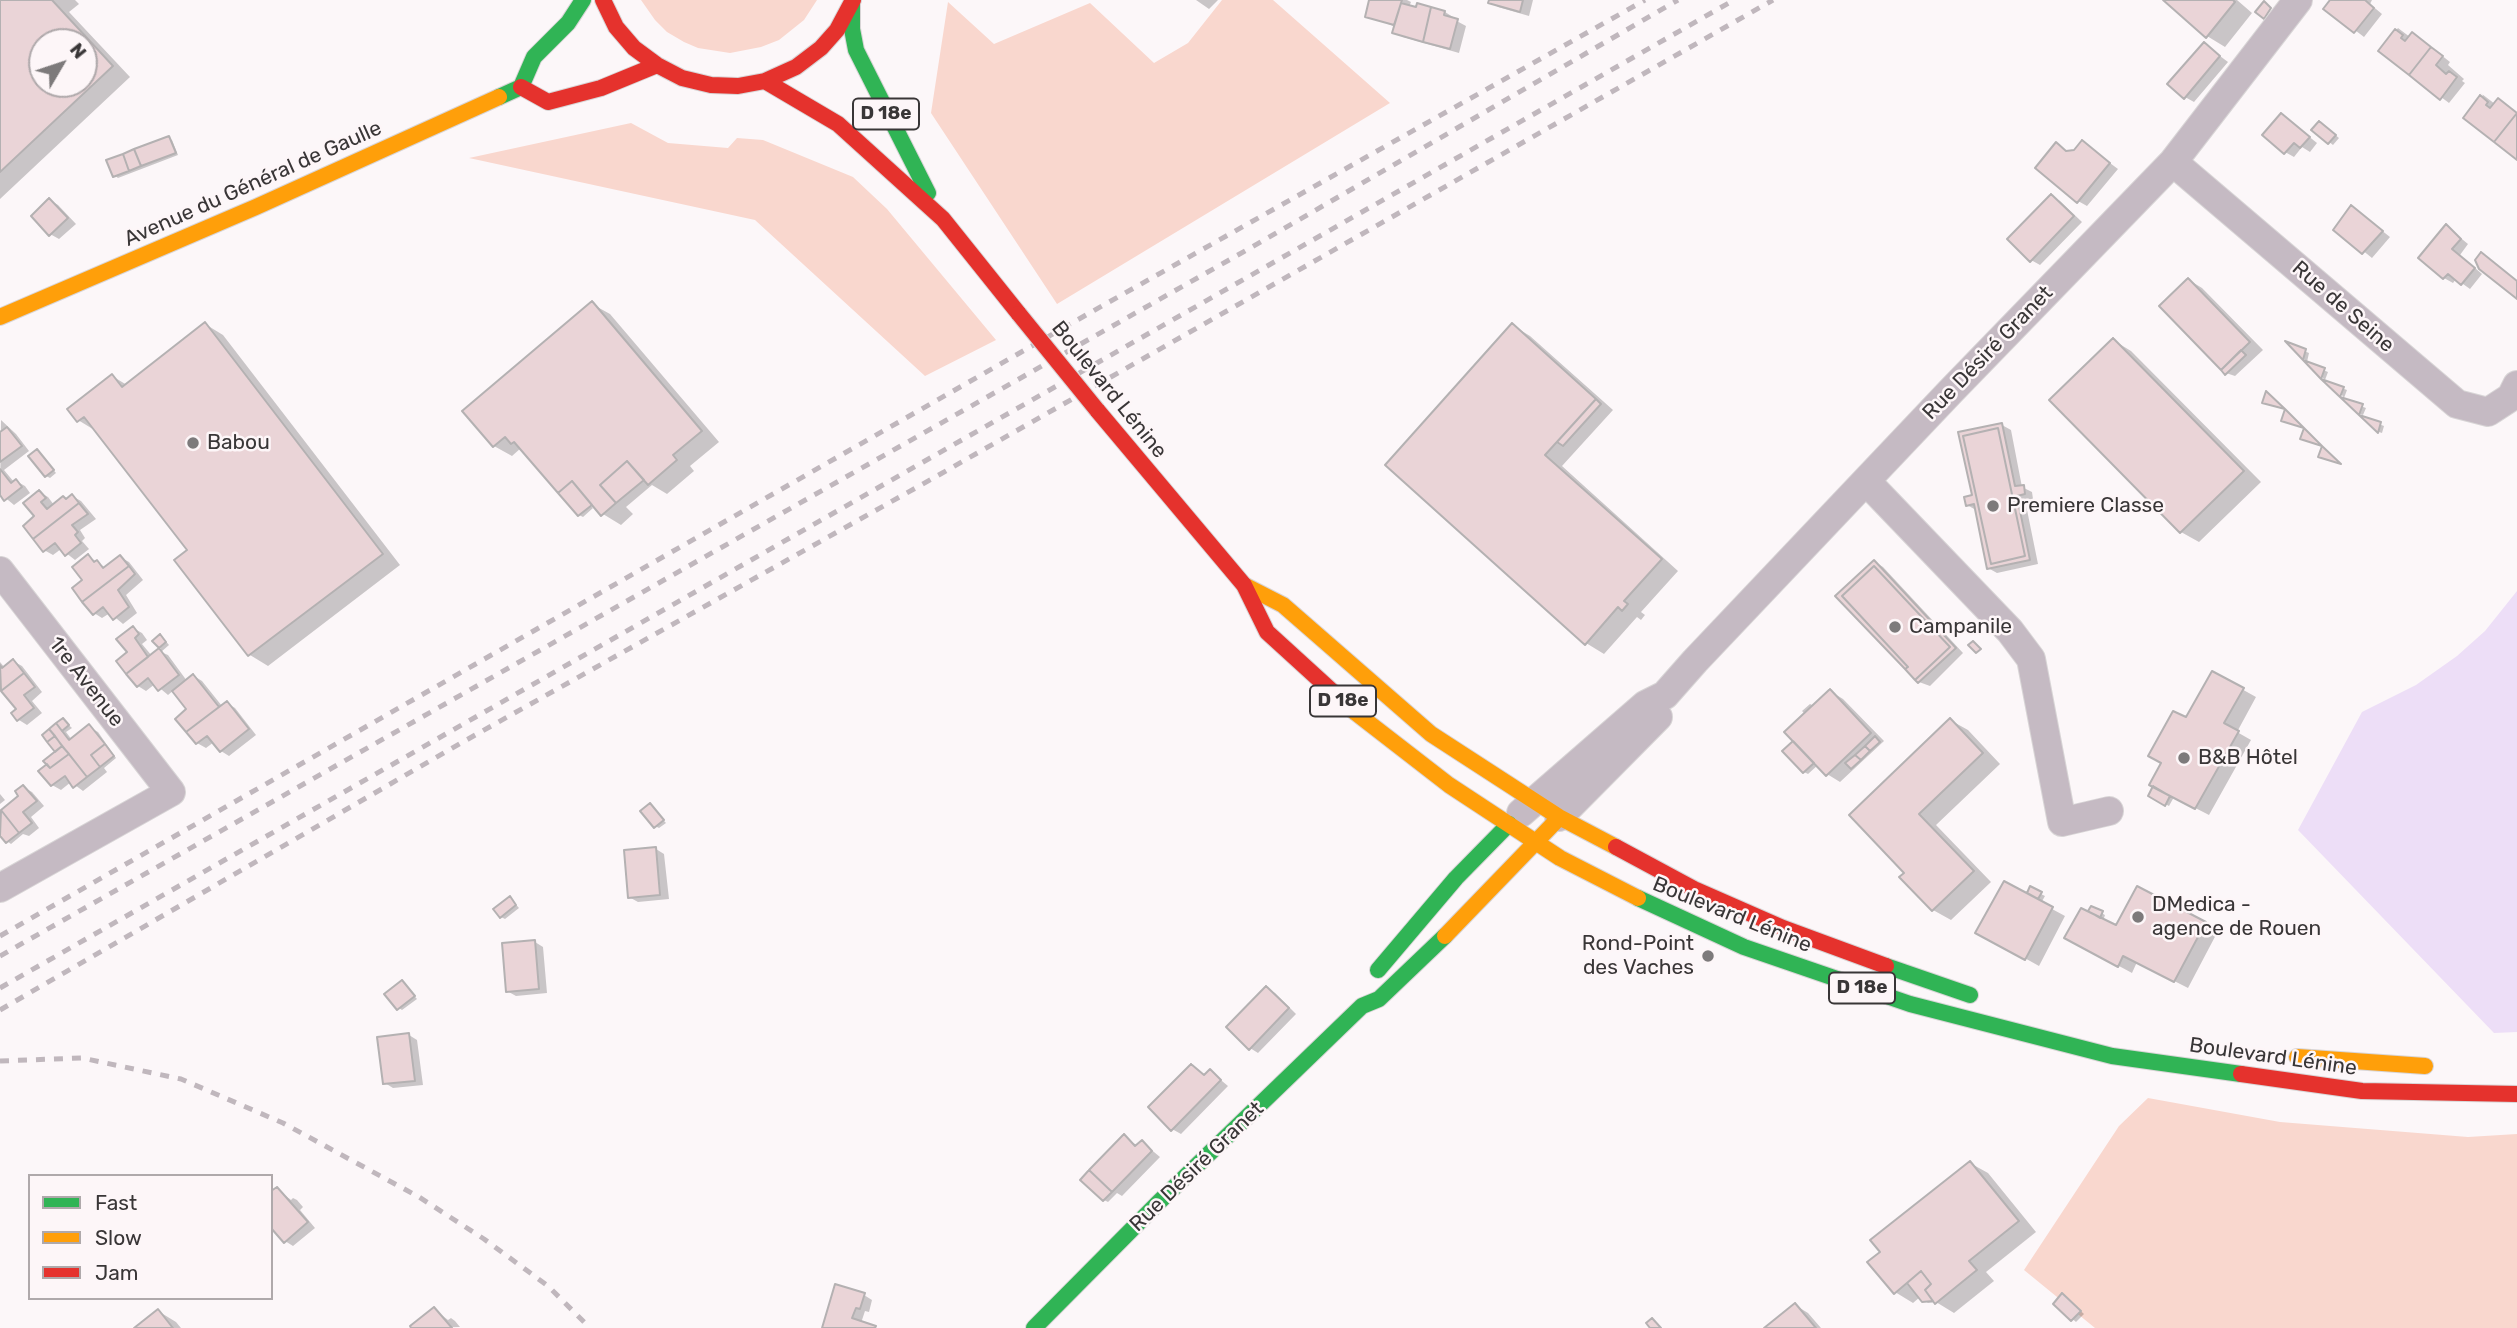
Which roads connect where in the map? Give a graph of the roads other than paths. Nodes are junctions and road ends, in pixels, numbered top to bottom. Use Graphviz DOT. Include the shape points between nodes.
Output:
graph roads {
  1 [pos="583,0"];
  2 [pos="603,0"];
  3 [pos="2298,0"];
  4 [pos="853,1"];
  5 [pos="657,65"];
  6 [pos="765,81"];
  7 [pos="521,87"];
  8 [pos="2173,162"];
  9 [pos="943,219"];
  10 [pos="5,309"];
  11 [pos="2517,385"];
  12 [pos="1866,481"];
  13 [pos="0,571"];
  14 [pos="1244,585"];
  15 [pos="1665,695"];
  16 [pos="1533,802"];
  17 [pos="2109,811"];
  18 [pos="1559,817"];
  19 [pos="1509,824"];
  20 [pos="1535,842"];
  21 [pos="0,888"];
  22 [pos="1985,999"];
  23 [pos="1362,1006"];
  24 [pos="2278,1055"];
  25 [pos="2436,1067"];
  26 [pos="2517,1094"];
  27 [pos="1034,1328"];
  1 -- 7 [label="main road" via="568,23 534,57"];
  2 -- 5 [label="main road" via="616,27"];
  3 -- 8 [label="street, Rue Désiré Granet"];
  4 -- 6 [label="main road" via="821,48 796,67"];
  4 -- 9 [label="main road, Boulevard Lénine / D 18e" via="856,50"];
  5 -- 6 [label="main road" via="682,78 711,85"];
  5 -- 7 [label="main road" via="601,88 548,102"];
  6 -- 9 [label="main road, Boulevard Lénine / D 18e" via="838,124"];
  7 -- 10 [label="main road, Avenue du Général de Gaulle" via="256,207"];
  8 -- 11 [label="street, Rue de Seine" via="2457,404 2488,412 2511,397"];
  8 -- 12 [label="street, Rue Désiré Granet"];
  9 -- 14 [label="main road, Boulevard Lénine / D 18e, bridge"];
  12 -- 15 [label="street, Rue Désiré Granet"];
  12 -- 17 [label="street" via="2010,631 2031,659 2062,822"];
  13 -- 21 [label="street, 1re Avenue" via="171,792"];
  14 -- 16 [label="main road, Boulevard Lénine / D 18e" via="1283,605 1431,734"];
  14 -- 19 [label="main road, Boulevard Lénine / D 18e" via="1267,632 1356,713 1449,785"];
  15 -- 16 [label="street, Rue Désiré Granet" via="1645,705"];
  15 -- 18 [label="street, Rue Désiré Granet" via="1659,716"];
  16 -- 18 [label="main road, Boulevard Lénine / D 18e"];
  16 -- 19 [label="street, Rue Désiré Granet"];
  18 -- 20 [label="main road, Rue Désiré Granet"];
  18 -- 22 [label="main road, Boulevard Lénine / D 18e" via="1694,889 1783,928"];
  19 -- 20 [label="main road, Boulevard Lénine / D 18e"];
  19 -- 23 [label="main road, Rue Désiré Granet" via="1456,878 1365,985"];
  20 -- 23 [label="main road, Rue Désiré Granet" via="1379,999"];
  20 -- 26 [label="main road, Boulevard Lénine / D 18e" via="1596,878 1744,947 1910,1004 2112,1056 2362,1091"];
  23 -- 27 [label="main road, Rue Désiré Granet"];
  24 -- 25 [label="main road, Boulevard Lénine"];
}
